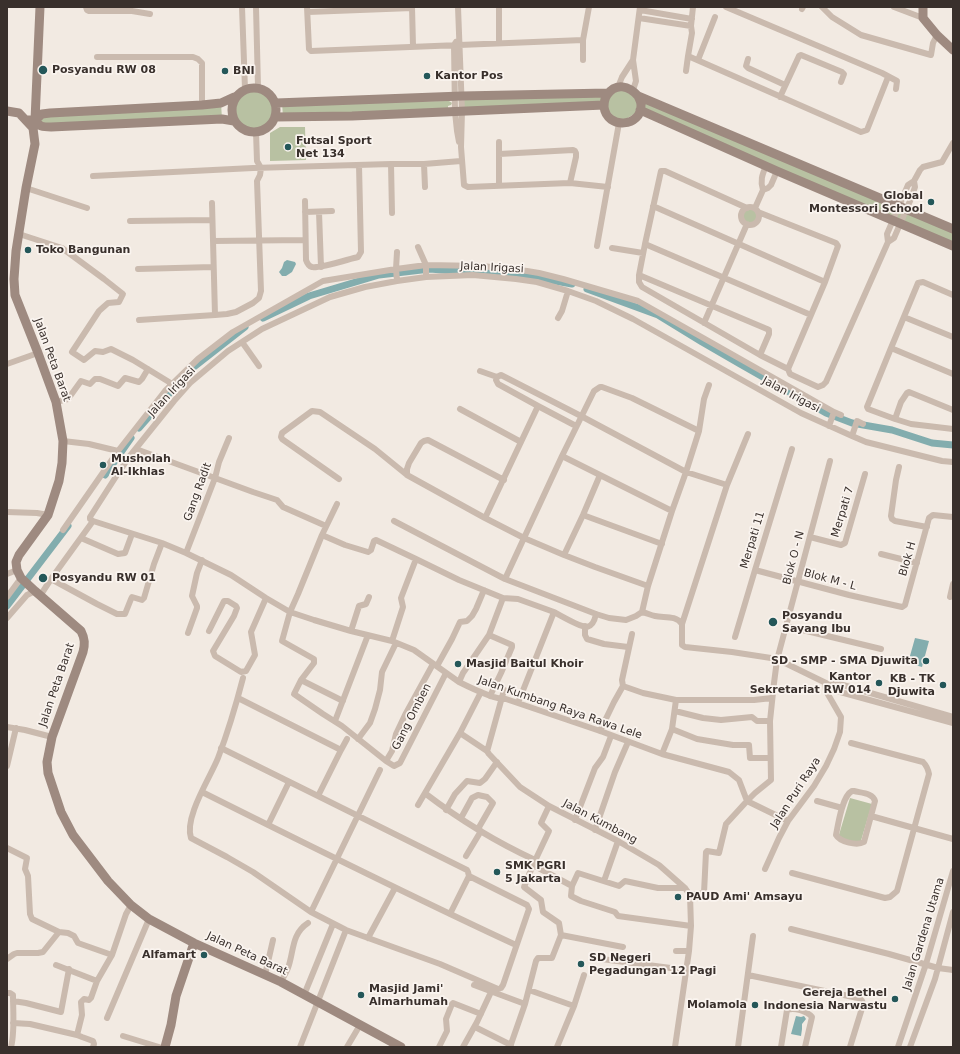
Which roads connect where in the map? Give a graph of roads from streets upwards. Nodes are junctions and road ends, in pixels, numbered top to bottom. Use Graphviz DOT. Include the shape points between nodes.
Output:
graph roads {
  1 [pos="40,7"];
  2 [pos="86,7"];
  3 [pos="242,7"];
  4 [pos="256,7"];
  5 [pos="412,7"];
  6 [pos="458,7"];
  7 [pos="499,7"];
  8 [pos="589,7"];
  9 [pos="693,7"];
  10 [pos="726,7"];
  11 [pos="822,7"];
  12 [pos="894,7"];
  13 [pos="923,7"];
  14 [pos="640,9"];
  15 [pos="308,10"];
  16 [pos="150,14"];
  17 [pos="715,17"];
  18 [pos="639,18"];
  19 [pos="923,18"];
  20 [pos="692,19"];
  21 [pos="691,26"];
  22 [pos="937,35"];
  23 [pos="583,40"];
  24 [pos="457,42"];
  25 [pos="499,43"];
  26 [pos="413,46"];
  27 [pos="953,50"];
  28 [pos="688,56"];
  29 [pos="97,57"];
  30 [pos="748,59"];
  31 [pos="583,60"];
  32 [pos="633,60"];
  33 [pos="698,60"];
  34 [pos="686,71"];
  35 [pos="899,75"];
  36 [pos="888,77"];
  37 [pos="897,81"];
  38 [pos="841,82"];
  39 [pos="785,85"];
  40 [pos="258,87"];
  41 [pos="618,87"];
  42 [pos="245,89"];
  43 [pos="896,90"];
  44 [pos="636,93"];
  45 [pos="608,94"];
  46 [pos="458,96"];
  47 [pos="780,97"];
  48 [pos="234,98"];
  49 [pos="276,104"];
  50 [pos="202,105"];
  51 [pos="604,105"];
  52 [pos="640,110"];
  53 [pos="7,111"];
  54 [pos="86,111"];
  55 [pos="459,111"];
  56 [pos="275,117"];
  57 [pos="31,120"];
  58 [pos="234,121"];
  59 [pos="620,123"];
  60 [pos="87,126"];
  61 [pos="256,132"];
  62 [pos="499,142"];
  63 [pos="953,143"];
  64 [pos="499,154"];
  65 [pos="257,161"];
  66 [pos="461,161"];
  67 [pos="391,164"];
  68 [pos="424,164"];
  69 [pos="358,165"];
  70 [pos="766,166"];
  71 [pos="253,168"];
  72 [pos="261,168"];
  73 [pos="777,171"];
  74 [pos="93,176"];
  75 [pos="257,181"];
  76 [pos="570,183"];
  77 [pos="499,185"];
  78 [pos="424,187"];
  79 [pos="608,187"];
  80 [pos="26,188"];
  81 [pos="763,190"];
  82 [pos="305,201"];
  83 [pos="212,203"];
  84 [pos="653,206"];
  85 [pos="903,207"];
  86 [pos="87,208"];
  87 [pos="747,208"];
  88 [pos="757,210"];
  89 [pos="332,211"];
  90 [pos="305,212"];
  91 [pos="319,212"];
  92 [pos="392,213"];
  93 [pos="212,220"];
  94 [pos="130,221"];
  95 [pos="896,222"];
  96 [pos="747,224"];
  97 [pos="953,229"];
  98 [pos="19,234"];
  99 [pos="305,240"];
  100 [pos="259,241"];
  101 [pos="213,242"];
  102 [pos="645,244"];
  103 [pos="738,244"];
  104 [pos="418,246"];
  105 [pos="597,246"];
  106 [pos="953,246"];
  107 [pos="612,248"];
  108 [pos="397,252"];
  109 [pos="643,253"];
  110 [pos="11,265"];
  111 [pos="213,267"];
  112 [pos="321,267"];
  113 [pos="138,269"];
  114 [pos="426,271"];
  115 [pos="482,271"];
  116 [pos="396,275"];
  117 [pos="639,275"];
  118 [pos="526,276"];
  119 [pos="724,278"];
  120 [pos="825,282"];
  121 [pos="561,284"];
  122 [pos="568,291"];
  123 [pos="953,295"];
  124 [pos="605,298"];
  125 [pos="712,306"];
  126 [pos="559,314"];
  127 [pos="811,314"];
  128 [pos="215,315"];
  129 [pos="904,317"];
  130 [pos="139,320"];
  131 [pos="704,323"];
  132 [pos="953,337"];
  133 [pos="242,342"];
  134 [pos="891,348"];
  135 [pos="38,353"];
  136 [pos="760,355"];
  137 [pos="7,364"];
  138 [pos="259,366"];
  139 [pos="148,369"];
  140 [pos="788,369"];
  141 [pos="480,371"];
  142 [pos="953,374"];
  143 [pos="497,377"];
  144 [pos="171,385"];
  145 [pos="709,385"];
  146 [pos="56,402"];
  147 [pos="538,406"];
  148 [pos="460,409"];
  149 [pos="953,410"];
  150 [pos="581,416"];
  151 [pos="895,419"];
  152 [pos="859,424"];
  153 [pos="830,425"];
  154 [pos="576,426"];
  155 [pos="953,429"];
  156 [pos="699,431"];
  157 [pos="748,434"];
  158 [pos="852,434"];
  159 [pos="228,438"];
  160 [pos="63,441"];
  161 [pos="521,442"];
  162 [pos="136,448"];
  163 [pos="792,449"];
  164 [pos="118,451"];
  165 [pos="562,456"];
  166 [pos="830,461"];
  167 [pos="953,462"];
  168 [pos="898,468"];
  169 [pos="686,472"];
  170 [pos="865,474"];
  171 [pos="407,475"];
  172 [pos="600,475"];
  173 [pos="215,478"];
  174 [pos="339,479"];
  175 [pos="504,480"];
  176 [pos="728,485"];
  177 [pos="337,504"];
  178 [pos="672,511"];
  179 [pos="7,512"];
  180 [pos="48,515"];
  181 [pos="583,515"];
  182 [pos="953,517"];
  183 [pos="485,518"];
  184 [pos="93,521"];
  185 [pos="394,521"];
  186 [pos="326,526"];
  187 [pos="927,527"];
  188 [pos="63,530"];
  189 [pos="132,534"];
  190 [pos="322,536"];
  191 [pos="810,537"];
  192 [pos="81,538"];
  193 [pos="524,538"];
  194 [pos="162,544"];
  195 [pos="662,544"];
  196 [pos="186,552"];
  197 [pos="881,554"];
  198 [pos="564,555"];
  199 [pos="416,559"];
  200 [pos="202,560"];
  201 [pos="917,563"];
  202 [pos="754,570"];
  203 [pos="7,574"];
  204 [pos="20,575"];
  205 [pos="51,579"];
  206 [pos="505,579"];
  207 [pos="798,582"];
  208 [pos="953,584"];
  209 [pos="648,586"];
  210 [pos="484,590"];
  211 [pos="36,593"];
  212 [pos="7,597"];
  213 [pos="369,597"];
  214 [pos="950,597"];
  215 [pos="266,598"];
  216 [pos="503,598"];
  217 [pos="901,608"];
  218 [pos="290,612"];
  219 [pos="554,612"];
  220 [pos="644,612"];
  221 [pos="596,614"];
  222 [pos="7,618"];
  223 [pos="682,624"];
  224 [pos="586,626"];
  225 [pos="786,626"];
  226 [pos="209,631"];
  227 [pos="351,631"];
  228 [pos="188,633"];
  229 [pos="489,634"];
  230 [pos="632,634"];
  231 [pos="368,635"];
  232 [pos="735,637"];
  233 [pos="394,642"];
  234 [pos="628,647"];
  235 [pos="880,649"];
  236 [pos="777,660"];
  237 [pos="435,665"];
  238 [pos="446,673"];
  239 [pos="243,678"];
  240 [pos="301,680"];
  241 [pos="459,682"];
  242 [pos="827,683"];
  243 [pos="623,686"];
  244 [pos="504,690"];
  245 [pos="481,692"];
  246 [pos="490,696"];
  247 [pos="238,698"];
  248 [pos="772,698"];
  249 [pos="501,699"];
  250 [pos="676,700"];
  251 [pos="343,701"];
  252 [pos="518,703"];
  253 [pos="675,711"];
  254 [pos="953,717"];
  255 [pos="335,721"];
  256 [pos="770,721"];
  257 [pos="953,723"];
  258 [pos="7,727"];
  259 [pos="16,728"];
  260 [pos="672,729"];
  261 [pos="600,731"];
  262 [pos="460,733"];
  263 [pos="611,736"];
  264 [pos="52,737"];
  265 [pos="347,738"];
  266 [pos="358,739"];
  267 [pos="628,742"];
  268 [pos="851,743"];
  269 [pos="221,748"];
  270 [pos="341,750"];
  271 [pos="487,751"];
  272 [pos="662,754"];
  273 [pos="770,758"];
  274 [pos="386,761"];
  275 [pos="497,762"];
  276 [pos="7,766"];
  277 [pos="380,770"];
  278 [pos="289,782"];
  279 [pos="202,792"];
  280 [pos="426,794"];
  281 [pos="318,796"];
  282 [pos="747,801"];
  283 [pos="817,801"];
  284 [pos="418,805"];
  285 [pos="549,806"];
  286 [pos="842,808"];
  287 [pos="446,810"];
  288 [pos="357,816"];
  289 [pos="871,816"];
  290 [pos="461,818"];
  291 [pos="575,820"];
  292 [pos="788,821"];
  293 [pos="268,825"];
  294 [pos="914,828"];
  295 [pos="479,830"];
  296 [pos="595,830"];
  297 [pos="953,839"];
  298 [pos="618,842"];
  299 [pos="7,848"];
  300 [pos="466,856"];
  301 [pos="337,860"];
  302 [pos="534,863"];
  303 [pos="765,868"];
  304 [pos="953,871"];
  305 [pos="792,873"];
  306 [pos="469,876"];
  307 [pos="604,881"];
  308 [pos="572,886"];
  309 [pos="395,888"];
  310 [pos="685,888"];
  311 [pos="690,895"];
  312 [pos="131,905"];
  313 [pos="311,912"];
  314 [pos="953,912"];
  315 [pos="450,914"];
  316 [pos="149,919"];
  317 [pos="308,923"];
  318 [pos="334,924"];
  319 [pos="691,926"];
  320 [pos="791,929"];
  321 [pos="346,930"];
  322 [pos="59,932"];
  323 [pos="561,935"];
  324 [pos="753,936"];
  325 [pos="368,938"];
  326 [pos="273,940"];
  327 [pos="194,943"];
  328 [pos="516,945"];
  329 [pos="623,947"];
  330 [pos="676,951"];
  331 [pos="689,951"];
  332 [pos="112,955"];
  333 [pos="594,958"];
  334 [pos="8,959"];
  335 [pos="926,964"];
  336 [pos="56,965"];
  337 [pos="938,968"];
  338 [pos="68,969"];
  339 [pos="686,970"];
  340 [pos="953,970"];
  341 [pos="265,975"];
  342 [pos="748,975"];
  343 [pos="584,976"];
  344 [pos="97,981"];
  345 [pos="281,982"];
  346 [pos="474,985"];
  347 [pos="529,990"];
  348 [pos="491,992"];
  349 [pos="7,993"];
  350 [pos="304,995"];
  351 [pos="13,1001"];
  352 [pos="317,1003"];
  353 [pos="525,1004"];
  354 [pos="574,1006"];
  355 [pos="481,1014"];
  356 [pos="107,1018"];
  357 [pos="13,1023"];
  358 [pos="360,1025"];
  359 [pos="475,1026"];
  360 [pos="77,1035"];
  361 [pos="123,1036"];
  362 [pos="510,1046"];
  363 [pos="11,1047"];
  364 [pos="93,1047"];
  365 [pos="159,1047"];
  366 [pos="165,1047"];
  367 [pos="300,1047"];
  368 [pos="347,1047"];
  369 [pos="401,1047"];
  370 [pos="439,1047"];
  371 [pos="463,1047"];
  372 [pos="557,1047"];
  373 [pos="675,1047"];
  374 [pos="738,1047"];
  375 [pos="782,1047"];
  376 [pos="805,1047"];
  377 [pos="850,1047"];
  378 [pos="898,1047"];
  379 [pos="910,1047"];
  1 -- 57 [label="street"];
  2 -- 16 [label="street" via="89,11 132,11"];
  3 -- 42 [label="street"];
  4 -- 40 [label="street"];
  5 -- 15 [label="street"];
  5 -- 26 [label="street"];
  6 -- 24 [label="street"];
  7 -- 25 [label="street"];
  8 -- 23 [label="street"];
  9 -- 20 [label="street"];
  10 -- 36 [label="street"];
  11 -- 22 [label="street" via="832,17 861,35 931,55"];
  12 -- 19 [label="street"];
  13 -- 19 [label="street"];
  14 -- 18 [label="street"];
  14 -- 20 [label="street"];
  15 -- 26 [label="street" via="311,51"];
  17 -- 33 [label="street"];
  18 -- 21 [label="street"];
  18 -- 32 [label="street"];
  19 -- 22 [label="street"];
  20 -- 21 [label="street"];
  21 -- 28 [label="street"];
  22 -- 27 [label="street"];
  23 -- 25 [label="street"];
  23 -- 31 [label="street"];
  24 -- 25 [label="street"];
  24 -- 26 [label="street"];
  24 -- 46 [label="street"];
  28 -- 33 [label="street"];
  28 -- 34 [label="street"];
  29 -- 50 [label="street" via="198,59 202,63"];
  30 -- 39 [label="street" via="748,68"];
  32 -- 41 [label="street"];
  32 -- 44 [label="street"];
  33 -- 47 [label="street"];
  35 -- 37 [label="street"];
  36 -- 37 [label="street"];
  36 -- 47 [label="street" via="864,132"];
  37 -- 43 [label="street"];
  38 -- 39 [label="street" via="844,76 842,72 802,53"];
  39 -- 47 [label="street"];
  40 -- 42 [label="street"];
  40 -- 49 [label="street" via="268,93"];
  41 -- 44 [label="street" via="625,87"];
  41 -- 45 [label="street"];
  42 -- 48 [label="street"];
  44 -- 52 [label="street" via="641,104"];
  44 -- 85 [label="street"];
  45 -- 46 [label="street"];
  45 -- 51 [label="street"];
  46 -- 49 [label="street"];
  46 -- 55 [label="street"];
  48 -- 50 [label="street" via="221,103"];
  48 -- 58 [label="street" via="231,111"];
  49 -- 56 [label="street"];
  50 -- 54 [label="street"];
  51 -- 55 [label="street"];
  51 -- 59 [label="street" via="608,117"];
  52 -- 59 [label="street" via="633,120"];
  52 -- 70 [label="street"];
  53 -- 57 [label="street" via="19,113"];
  54 -- 57 [label="street" via="42,114"];
  54 -- 60 [label="street"];
  55 -- 56 [label="street"];
  55 -- 66 [label="street"];
  56 -- 61 [label="street" via="269,127"];
  57 -- 60 [label="street" via="42,127"];
  57 -- 80 [label="street, Jalan Peta Barat" via="35,144"];
  58 -- 60 [label="street" via="222,119"];
  58 -- 61 [label="street" via="242,129"];
  59 -- 79 [label="street"];
  61 -- 65 [label="street"];
  62 -- 64 [label="street"];
  63 -- 85 [label="street" via="942,162 923,167 914,181 908,185"];
  64 -- 76 [label="street" via="573,150 576,157"];
  64 -- 77 [label="street"];
  65 -- 71 [label="street"];
  65 -- 72 [label="street"];
  66 -- 68 [label="street"];
  66 -- 77 [label="street" via="465,186"];
  67 -- 68 [label="street"];
  67 -- 69 [label="street"];
  67 -- 92 [label="street"];
  68 -- 78 [label="street"];
  69 -- 72 [label="street"];
  69 -- 112 [label="street" via="361,252 358,257"];
  70 -- 73 [label="street"];
  70 -- 81 [label="street" via="761,179"];
  71 -- 72 [label="street"];
  71 -- 74 [label="street"];
  71 -- 75 [label="street"];
  72 -- 75 [label="street"];
  73 -- 81 [label="street" via="771,185"];
  73 -- 95 [label="street"];
  75 -- 100 [label="street"];
  76 -- 77 [label="street"];
  76 -- 79 [label="street"];
  79 -- 105 [label="street"];
  80 -- 86 [label="street"];
  80 -- 98 [label="street, Jalan Peta Barat"];
  81 -- 88 [label="street"];
  82 -- 90 [label="street"];
  83 -- 93 [label="street"];
  84 -- 87 [label="street" via="663,170"];
  84 -- 102 [label="street"];
  84 -- 103 [label="street"];
  85 -- 95 [label="street"];
  85 -- 97 [label="street"];
  87 -- 88 [label="street"];
  87 -- 96 [label="street" via="741,217"];
  88 -- 96 [label="street" via="757,222"];
  88 -- 120 [label="street" via="837,244 838,249"];
  89 -- 91 [label="street"];
  90 -- 91 [label="street"];
  90 -- 99 [label="street"];
  91 -- 112 [label="street"];
  93 -- 94 [label="street"];
  93 -- 101 [label="street"];
  95 -- 106 [label="street"];
  95 -- 140 [label="street" via="894,238 888,242 824,385 818,387 790,374"];
  96 -- 103 [label="street"];
  98 -- 110 [label="street, Jalan Peta Barat"];
  98 -- 139 [label="street" via="62,248 123,294 119,302 108,303 99,311 72,352 84,360 95,351 111,349"];
  99 -- 100 [label="street"];
  99 -- 112 [label="street" via="307,264 314,268"];
  100 -- 101 [label="street"];
  100 -- 128 [label="street" via="259,298 236,312"];
  101 -- 111 [label="street"];
  102 -- 109 [label="street"];
  102 -- 119 [label="street"];
  103 -- 119 [label="street"];
  103 -- 120 [label="street"];
  104 -- 114 [label="street"];
  107 -- 109 [label="street"];
  108 -- 116 [label="street"];
  109 -- 117 [label="street"];
  110 -- 135 [label="street, Jalan Peta Barat" via="15,295"];
  111 -- 113 [label="street"];
  111 -- 128 [label="street"];
  114 -- 115 [label="street"];
  114 -- 115 [label="street, Jalan Irigasi" via="473,275"];
  114 -- 116 [label="street, Jalan Irigasi"];
  114 -- 116 [label="street"];
  115 -- 118 [label="street, Jalan Irigasi"];
  115 -- 118 [label="street"];
  116 -- 133 [label="street, Jalan Irigasi" via="330,297 262,328"];
  116 -- 144 [label="street" via="323,281 233,332 198,359"];
  117 -- 125 [label="street"];
  117 -- 131 [label="street" via="642,287"];
  118 -- 121 [label="street, Jalan Irigasi" via="537,282"];
  118 -- 121 [label="street" via="539,273"];
  119 -- 125 [label="street"];
  119 -- 127 [label="street"];
  120 -- 127 [label="street"];
  121 -- 122 [label="street, Jalan Irigasi"];
  121 -- 124 [label="street"];
  122 -- 124 [label="street, Jalan Irigasi"];
  122 -- 126 [label="street"];
  123 -- 129 [label="street" via="923,282 918,283"];
  124 -- 153 [label="street, Jalan Irigasi" via="633,319 801,412"];
  124 -- 153 [label="street" via="638,302 836,414"];
  125 -- 131 [label="street"];
  125 -- 136 [label="street" via="769,330"];
  127 -- 140 [label="street"];
  128 -- 130 [label="street"];
  129 -- 132 [label="street"];
  129 -- 134 [label="street"];
  131 -- 136 [label="street"];
  133 -- 138 [label="street"];
  133 -- 162 [label="street, Jalan Irigasi" via="190,383"];
  134 -- 142 [label="street"];
  134 -- 151 [label="street" via="867,407"];
  135 -- 137 [label="street"];
  135 -- 146 [label="street, Jalan Peta Barat"];
  136 -- 140 [label="street"];
  139 -- 144 [label="street"];
  139 -- 146 [label="street" via="139,382 125,378 118,386 100,379 95,379 90,384 81,381 68,399"];
  141 -- 143 [label="street"];
  143 -- 147 [label="street" via="498,384"];
  143 -- 150 [label="street" via="501,375"];
  144 -- 164 [label="street"];
  145 -- 156 [label="street"];
  146 -- 160 [label="street, Jalan Peta Barat"];
  147 -- 154 [label="street"];
  147 -- 161 [label="street"];
  148 -- 161 [label="street"];
  149 -- 151 [label="street" via="909,392 901,402"];
  150 -- 154 [label="street"];
  150 -- 156 [label="street" via="594,392 602,387 632,398"];
  150 -- 169 [label="street"];
  151 -- 155 [label="street" via="911,424"];
  152 -- 158 [label="street"];
  153 -- 158 [label="street, Jalan Irigasi"];
  154 -- 165 [label="street"];
  156 -- 169 [label="street"];
  157 -- 176 [label="street"];
  158 -- 167 [label="street, Jalan Irigasi" via="866,442"];
  159 -- 173 [label="street, Gang Radit"];
  160 -- 164 [label="street"];
  160 -- 180 [label="street, Jalan Peta Barat" via="59,481"];
  161 -- 175 [label="street"];
  162 -- 173 [label="street"];
  162 -- 184 [label="street, Jalan Irigasi" via="90,517"];
  163 -- 202 [label="street, Merpati 11"];
  164 -- 188 [label="street"];
  165 -- 172 [label="street"];
  165 -- 193 [label="street"];
  166 -- 191 [label="street, Blok O - N"];
  168 -- 187 [label="street" via="891,516 895,521"];
  169 -- 176 [label="street"];
  169 -- 178 [label="street"];
  170 -- 191 [label="street, Merpati 7" via="846,543 840,545"];
  171 -- 174 [label="street" via="375,449 320,412 312,411 282,433 282,439"];
  171 -- 175 [label="street" via="409,463 421,443 428,440"];
  171 -- 183 [label="street"];
  172 -- 178 [label="street"];
  172 -- 181 [label="street"];
  173 -- 186 [label="street" via="277,500 283,508"];
  173 -- 196 [label="street, Gang Radit"];
  175 -- 183 [label="street"];
  176 -- 223 [label="street"];
  177 -- 186 [label="street"];
  178 -- 195 [label="street"];
  179 -- 180 [label="street"];
  180 -- 204 [label="street, Jalan Peta Barat" via="19,555 16,562"];
  181 -- 195 [label="street"];
  181 -- 198 [label="street"];
  182 -- 187 [label="street, Blok H" via="933,515 929,518"];
  183 -- 193 [label="street"];
  184 -- 189 [label="street, Jalan Kumbang Raya Rawa Lele"];
  184 -- 192 [label="street"];
  185 -- 206 [label="street"];
  186 -- 190 [label="street"];
  187 -- 201 [label="street, Blok H"];
  189 -- 192 [label="street" via="125,553 118,554"];
  189 -- 194 [label="street, Jalan Kumbang Raya Rawa Lele"];
  190 -- 199 [label="street" via="368,552 376,540"];
  190 -- 218 [label="street"];
  191 -- 207 [label="street, Blok O - N"];
  192 -- 205 [label="street"];
  193 -- 198 [label="street"];
  193 -- 206 [label="street"];
  194 -- 196 [label="street, Jalan Kumbang Raya Rawa Lele"];
  194 -- 205 [label="street" via="144,598 132,598 125,614 117,614"];
  195 -- 209 [label="street"];
  196 -- 200 [label="street, Jalan Kumbang Raya Rawa Lele"];
  197 -- 201 [label="street"];
  198 -- 209 [label="street"];
  199 -- 210 [label="street"];
  199 -- 233 [label="street" via="401,598 403,607"];
  200 -- 215 [label="street, Jalan Kumbang Raya Rawa Lele"];
  200 -- 228 [label="street" via="192,596 197,608"];
  201 -- 217 [label="street, Blok H" via="905,605"];
  202 -- 207 [label="street, Blok M - L"];
  202 -- 232 [label="street, Merpati 11"];
  203 -- 204 [label="street"];
  204 -- 211 [label="street, Jalan Peta Barat"];
  204 -- 212 [label="street"];
  205 -- 211 [label="street"];
  206 -- 221 [label="street"];
  207 -- 217 [label="street, Blok M - L"];
  207 -- 225 [label="street, Blok O - N"];
  208 -- 214 [label="street"];
  209 -- 220 [label="street"];
  210 -- 216 [label="street"];
  210 -- 237 [label="street" via="472,616 467,621 460,622"];
  211 -- 222 [label="street" via="27,595"];
  211 -- 264 [label="street, Jalan Peta Barat" via="80,631 85,646"];
  213 -- 227 [label="street" via="366,604 359,606"];
  215 -- 218 [label="street, Jalan Kumbang Raya Rawa Lele"];
  215 -- 226 [label="street" via="252,632 254,655 246,671 241,672 215,656 213,651 234,616 236,606 224,601"];
  216 -- 219 [label="street" via="518,599"];
  216 -- 229 [label="street"];
  218 -- 227 [label="street, Jalan Kumbang Raya Rawa Lele"];
  218 -- 240 [label="street" via="282,641 314,659 314,663"];
  219 -- 224 [label="street"];
  219 -- 252 [label="street"];
  220 -- 221 [label="street" via="626,620"];
  220 -- 223 [label="street" via="657,617 677,619"];
  221 -- 224 [label="street" via="591,625"];
  223 -- 236 [label="street" via="682,644 685,647"];
  224 -- 234 [label="street" via="587,639"];
  225 -- 235 [label="street"];
  225 -- 236 [label="street, Blok O - N"];
  227 -- 231 [label="street, Jalan Kumbang Raya Rawa Lele"];
  229 -- 241 [label="street"];
  229 -- 246 [label="street" via="512,645"];
  230 -- 234 [label="street"];
  231 -- 233 [label="street, Jalan Kumbang Raya Rawa Lele"];
  231 -- 251 [label="street"];
  233 -- 237 [label="street, Jalan Kumbang Raya Rawa Lele" via="414,650"];
  233 -- 266 [label="street" via="382,672 380,690 370,723"];
  234 -- 243 [label="street"];
  236 -- 242 [label="street"];
  236 -- 248 [label="street, Blok O - N"];
  237 -- 238 [label="street, Jalan Kumbang Raya Rawa Lele"];
  237 -- 274 [label="street" via="405,715"];
  238 -- 241 [label="street, Jalan Kumbang Raya Rawa Lele"];
  238 -- 274 [label="street, Gang Omben" via="400,763 394,766"];
  239 -- 247 [label="street"];
  240 -- 251 [label="street"];
  240 -- 255 [label="street, Gang Omben" via="294,694"];
  241 -- 245 [label="street, Jalan Kumbang Raya Rawa Lele"];
  242 -- 254 [label="street" via="836,683"];
  242 -- 257 [label="street" via="833,690"];
  242 -- 292 [label="street, Jalan Puri Raya" via="826,691 841,717 840,732 826,766"];
  243 -- 250 [label="street" via="643,694"];
  243 -- 261 [label="street"];
  244 -- 249 [label="street"];
  245 -- 246 [label="street, Jalan Kumbang Raya Rawa Lele"];
  245 -- 262 [label="street"];
  246 -- 249 [label="street, Jalan Kumbang Raya Rawa Lele"];
  247 -- 269 [label="street"];
  247 -- 270 [label="street"];
  248 -- 250 [label="street"];
  248 -- 256 [label="street, Blok O - N"];
  249 -- 252 [label="street, Jalan Kumbang Raya Rawa Lele"];
  249 -- 271 [label="street"];
  250 -- 253 [label="street"];
  251 -- 255 [label="street"];
  252 -- 261 [label="street, Jalan Kumbang Raya Rawa Lele"];
  253 -- 256 [label="street" via="721,720 752,717 757,721"];
  253 -- 260 [label="street"];
  255 -- 266 [label="street, Gang Omben"];
  256 -- 273 [label="street, Blok O - N"];
  258 -- 259 [label="street"];
  259 -- 264 [label="street"];
  259 -- 276 [label="street"];
  260 -- 272 [label="street"];
  260 -- 273 [label="street" via="697,739 749,745 750,758"];
  261 -- 263 [label="street, Jalan Kumbang Raya Rawa Lele"];
  262 -- 271 [label="street, Jalan Kumbang"];
  262 -- 280 [label="street"];
  263 -- 267 [label="street, Jalan Kumbang Raya Rawa Lele"];
  263 -- 291 [label="street" via="603,757 594,768"];
  264 -- 312 [label="street, Jalan Peta Barat" via="47,762 61,812 84,852"];
  265 -- 270 [label="street"];
  266 -- 274 [label="street, Gang Omben"];
  267 -- 272 [label="street, Jalan Kumbang Raya Rawa Lele"];
  267 -- 296 [label="street" via="614,772"];
  268 -- 294 [label="street" via="923,762 927,766 929,774"];
  269 -- 278 [label="street"];
  269 -- 279 [label="street"];
  270 -- 281 [label="street"];
  271 -- 275 [label="street, Jalan Kumbang"];
  272 -- 282 [label="street, Jalan Kumbang Raya Rawa Lele" via="729,772 739,780"];
  273 -- 282 [label="street, Blok O - N" via="771,780"];
  275 -- 285 [label="street, Jalan Kumbang" via="520,787"];
  275 -- 287 [label="street" via="480,783 467,781"];
  277 -- 288 [label="street"];
  278 -- 281 [label="street"];
  278 -- 293 [label="street"];
  279 -- 293 [label="street"];
  279 -- 313 [label="street" via="193,813 191,838 253,872"];
  280 -- 284 [label="street"];
  280 -- 287 [label="street"];
  281 -- 288 [label="street"];
  282 -- 292 [label="street"];
  282 -- 311 [label="street" via="726,824 718,853 706,852 704,893"];
  283 -- 286 [label="street"];
  285 -- 291 [label="street, Jalan Kumbang"];
  285 -- 302 [label="street" via="540,824 549,831"];
  286 -- 289 [label="street" via="849,793 854,791 866,794 872,796 875,801"];
  286 -- 289 [label="street" via="836,835 839,839 856,844 864,842"];
  287 -- 290 [label="street"];
  288 -- 301 [label="street"];
  288 -- 306 [label="street" via="467,870"];
  289 -- 294 [label="street"];
  290 -- 295 [label="street"];
  290 -- 295 [label="street" via="472,798 478,795 487,797 493,803"];
  291 -- 296 [label="street, Jalan Kumbang"];
  292 -- 303 [label="street, Jalan Puri Raya"];
  293 -- 301 [label="street"];
  294 -- 297 [label="street"];
  294 -- 305 [label="street" via="897,892 890,897 885,898"];
  295 -- 300 [label="street"];
  295 -- 302 [label="street"];
  296 -- 298 [label="street, Jalan Kumbang"];
  298 -- 307 [label="street"];
  298 -- 310 [label="street, Jalan Kumbang" via="659,865"];
  299 -- 322 [label="street" via="27,858 25,868 32,919"];
  301 -- 309 [label="street"];
  301 -- 313 [label="street"];
  302 -- 308 [label="street"];
  302 -- 323 [label="street" via="524,887 541,900 543,912 558,923"];
  304 -- 335 [label="street, Jalan Gardena Utama"];
  306 -- 315 [label="street"];
  306 -- 328 [label="street" via="527,904 529,909"];
  307 -- 308 [label="street" via="578,873"];
  307 -- 310 [label="street" via="619,886 625,881 658,888"];
  308 -- 319 [label="street" via="571,896 615,912 618,916"];
  309 -- 315 [label="street"];
  309 -- 325 [label="street"];
  310 -- 311 [label="street, Jalan Kumbang"];
  311 -- 319 [label="street"];
  312 -- 316 [label="street, Jalan Peta Barat"];
  312 -- 332 [label="street"];
  313 -- 318 [label="street"];
  314 -- 337 [label="street, Jalan Gardena Utama"];
  315 -- 328 [label="street"];
  316 -- 327 [label="street, Jalan Peta Barat"];
  316 -- 356 [label="street"];
  317 -- 345 [label="street" via="299,930 288,968"];
  318 -- 321 [label="street"];
  318 -- 350 [label="street"];
  319 -- 331 [label="street"];
  320 -- 335 [label="street"];
  321 -- 325 [label="street"];
  321 -- 352 [label="street"];
  322 -- 332 [label="street" via="68,933 74,936 78,943"];
  322 -- 334 [label="street" via="43,952 17,953"];
  323 -- 329 [label="street"];
  323 -- 347 [label="street" via="552,958 538,958 536,961"];
  324 -- 342 [label="street"];
  325 -- 328 [label="street" via="440,964 498,989 503,986"];
  326 -- 341 [label="street"];
  327 -- 341 [label="street, Jalan Peta Barat"];
  327 -- 366 [label="street" via="176,996"];
  330 -- 331 [label="street"];
  331 -- 339 [label="street"];
  332 -- 344 [label="street"];
  333 -- 339 [label="street"];
  335 -- 337 [label="street"];
  335 -- 378 [label="street, Jalan Gardena Utama"];
  336 -- 338 [label="street"];
  337 -- 340 [label="street"];
  337 -- 379 [label="street, Jalan Gardena Utama"];
  338 -- 344 [label="street"];
  338 -- 351 [label="street" via="61,1012"];
  339 -- 373 [label="street"];
  341 -- 345 [label="street, Jalan Peta Barat"];
  342 -- 374 [label="street"];
  342 -- 377 [label="street" via="862,1000 863,1005"];
  343 -- 354 [label="street"];
  344 -- 360 [label="street" via="90,1000 84,999 81,1002 82,1015"];
  345 -- 350 [label="street, Jalan Peta Barat"];
  346 -- 348 [label="street"];
  347 -- 353 [label="street"];
  347 -- 354 [label="street"];
  348 -- 353 [label="street"];
  348 -- 355 [label="street"];
  349 -- 351 [label="street" via="12,993"];
  350 -- 352 [label="street, Jalan Peta Barat"];
  351 -- 357 [label="street"];
  352 -- 358 [label="street, Jalan Peta Barat"];
  352 -- 367 [label="street"];
  353 -- 362 [label="street"];
  354 -- 372 [label="street"];
  355 -- 359 [label="street"];
  355 -- 370 [label="street" via="452,1004 446,1019 446,1031"];
  357 -- 360 [label="street" via="30,1024"];
  357 -- 363 [label="street"];
  358 -- 368 [label="street"];
  358 -- 369 [label="street, Jalan Peta Barat"];
  359 -- 362 [label="street"];
  359 -- 371 [label="street"];
  360 -- 364 [label="street" via="93,1041"];
  361 -- 365 [label="street"];
  375 -- 376 [label="street" via="787,1010 790,1009 809,1013 812,1017"];
}
